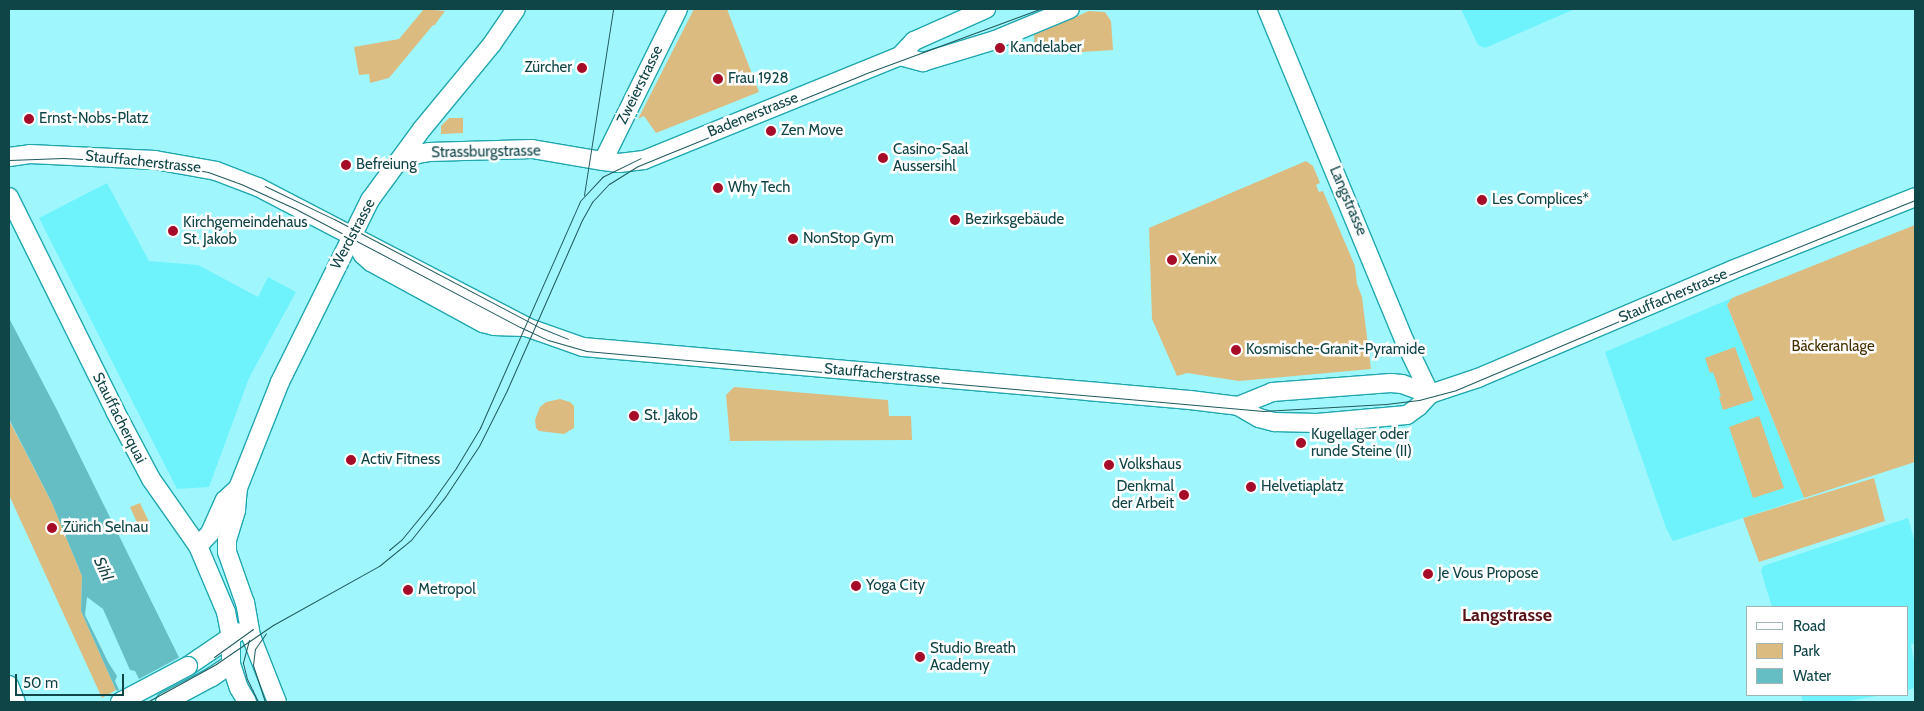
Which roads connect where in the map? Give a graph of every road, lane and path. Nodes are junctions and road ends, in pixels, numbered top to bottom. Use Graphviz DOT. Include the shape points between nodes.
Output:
graph roads {
  1 [pos="516,9"];
  2 [pos="678,9"];
  3 [pos="986,9"];
  4 [pos="1070,9"];
  5 [pos="1267,9"];
  6 [pos="900,56"];
  7 [pos="9,157"];
  8 [pos="603,161"];
  9 [pos="400,162"];
  10 [pos="9,196"];
  11 [pos="1915,197"];
  12 [pos="352,236"];
  13 [pos="1430,394"];
  14 [pos="1238,406"];
  15 [pos="238,488"];
  16 [pos="198,546"];
  17 [pos="250,630"];
  18 [pos="231,637"];
  19 [pos="231,664"];
  20 [pos="9,685"];
  21 [pos="16,702"];
  22 [pos="120,702"];
  23 [pos="165,702"];
  24 [pos="247,702"];
  25 [pos="277,702"];
  1 -- 9 [label="street, Werdstrasse"];
  2 -- 8 [label="street, Zweierstrasse"];
  3 -- 6 [label="street, Badenerstrasse" via="914,41"];
  4 -- 6 [label="street" via="995,40 923,62"];
  5 -- 13 [label="street, Langstrasse" via="1405,342"];
  6 -- 8 [label="street, Badenerstrasse" via="644,160"];
  7 -- 12 [label="street, Stauffacherstrasse" via="63,155 195,165 258,188"];
  8 -- 9 [label="street, Strassburgstrasse" via="532,149 429,152"];
  9 -- 12 [label="street, Werdstrasse" via="378,188"];
  10 -- 16 [label="street, Stauffacherquai" via="146,471"];
  11 -- 13 [label="street, Stauffacherstrasse" via="1732,270 1478,378"];
  12 -- 14 [label="street, Stauffacherstrasse" via="529,328 566,342 603,350"];
  12 -- 15 [label="street, Werdstrasse" via="280,382"];
  13 -- 14 [label="street, Stauffacherstrasse" via="1402,384 1381,384 1272,392"];
  13 -- 14 [label="street, Stauffacherstrasse" via="1406,415 1317,423 1274,422"];
  15 -- 16 [label="street, Werdstrasse" via="225,500 210,533"];
  15 -- 17 [label="street, Werdstrasse" via="227,552 245,603"];
  16 -- 18 [label="street, Stauffacherquai" via="226,611"];
  17 -- 18 [label="street"];
  17 -- 19 [label="street"];
  17 -- 25 [label="street, Werdstrasse"];
  18 -- 19 [label="street, Stauffacherquai"];
  18 -- 22 [label="street, bridge" via="188,666"];
  19 -- 23 [label="street"];
  19 -- 24 [label="street, Stauffacherquai"];
  20 -- 21 [label="street"];
}
